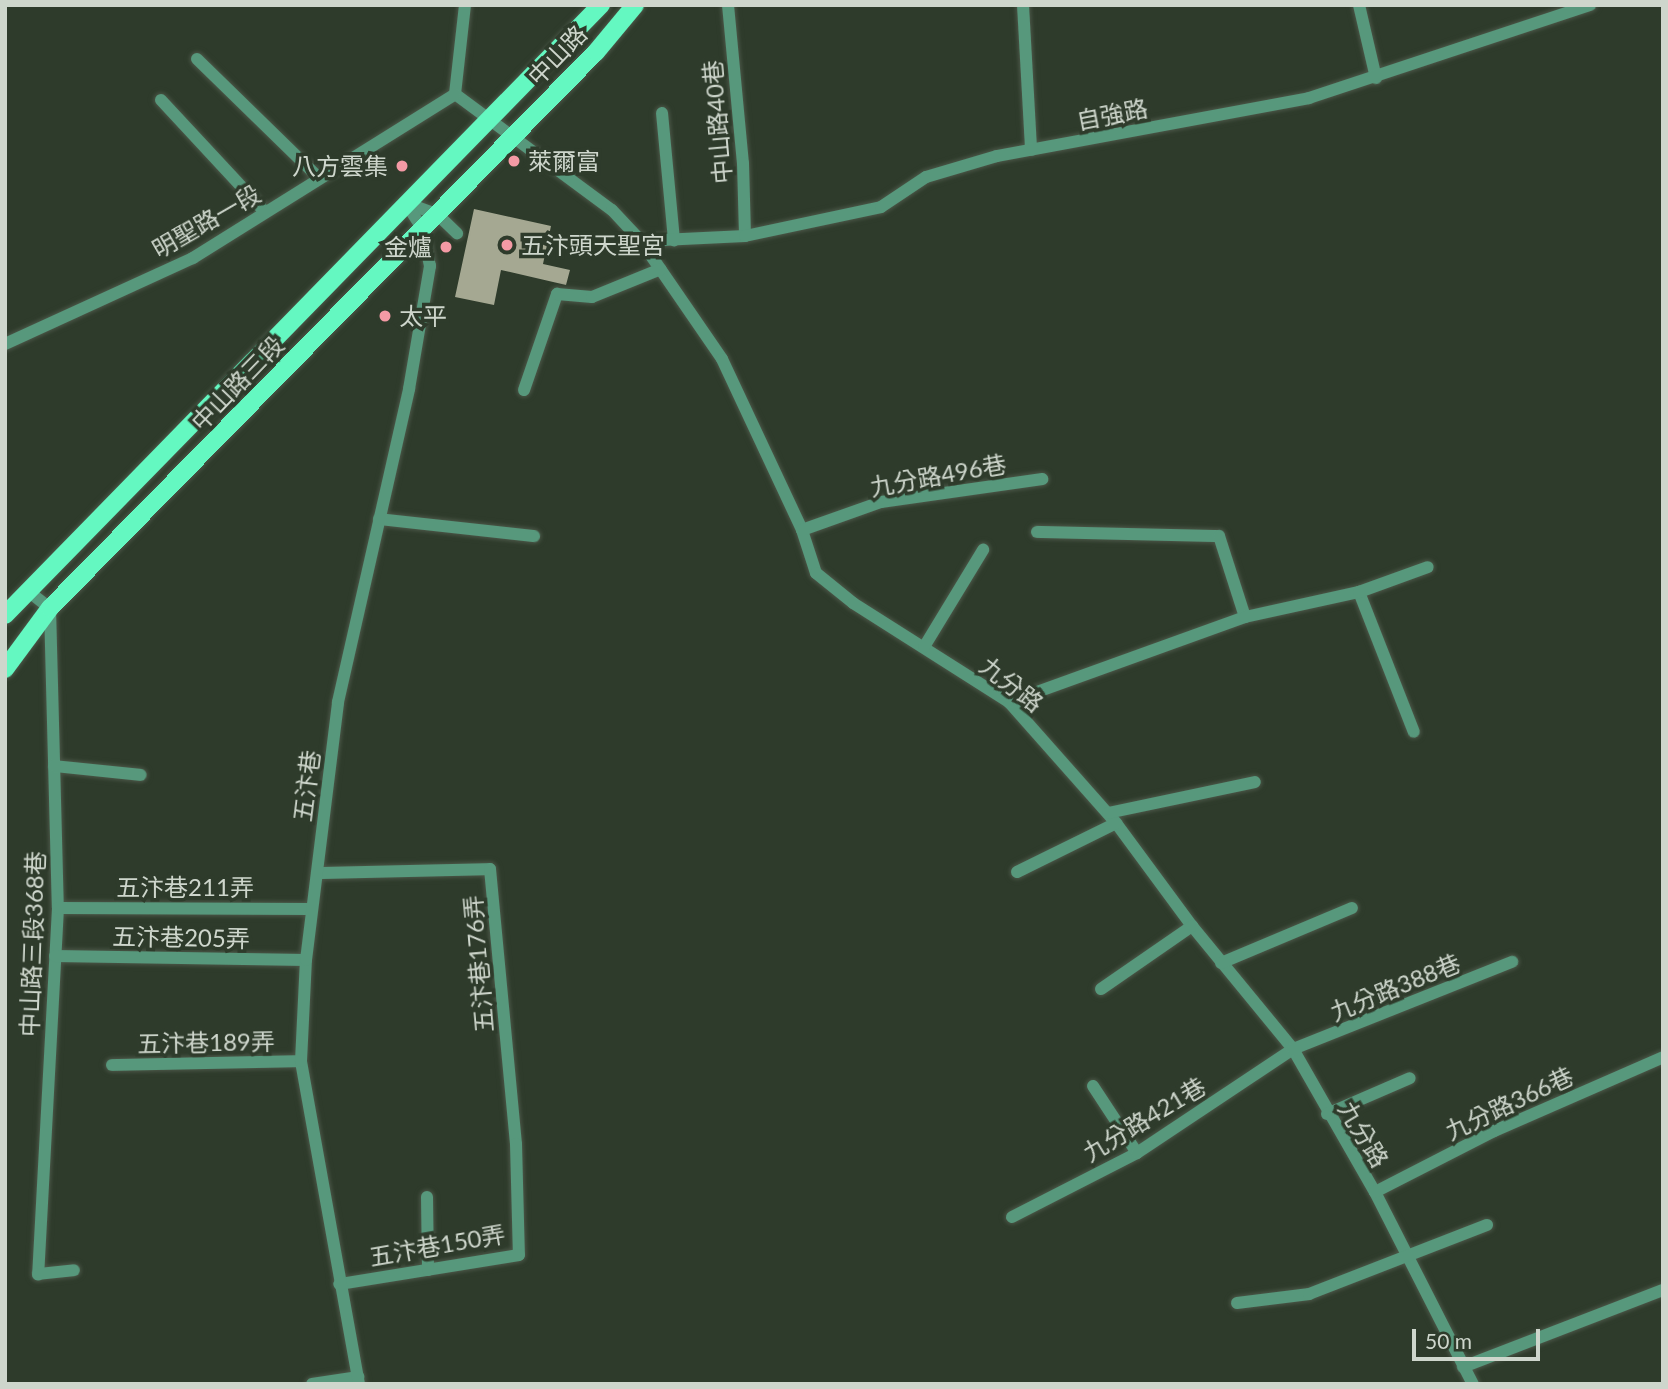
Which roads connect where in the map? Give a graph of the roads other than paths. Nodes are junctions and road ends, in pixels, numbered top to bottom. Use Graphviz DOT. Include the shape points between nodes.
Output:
graph roads {
  1 [pos="464,5"];
  2 [pos="601,5"];
  3 [pos="635,5"];
  4 [pos="727,5"];
  5 [pos="1023,5"];
  6 [pos="1359,5"];
  7 [pos="1590,5"];
  8 [pos="197,59"];
  9 [pos="1376,78"];
  10 [pos="455,94"];
  11 [pos="161,100"];
  12 [pos="662,113"];
  13 [pos="489,121"];
  14 [pos="510,137"];
  15 [pos="1031,150"];
  16 [pos="318,177"];
  17 [pos="405,203"];
  18 [pos="265,212"];
  19 [pos="437,214"];
  20 [pos="422,228"];
  21 [pos="457,233"];
  22 [pos="745,236"];
  23 [pos="674,240"];
  24 [pos="641,241"];
  25 [pos="661,269"];
  26 [pos="5,344"];
  27 [pos="524,390"];
  28 [pos="1042,479"];
  29 [pos="379,519"];
  30 [pos="802,530"];
  31 [pos="1038,532"];
  32 [pos="534,536"];
  33 [pos="983,550"];
  34 [pos="1428,567"];
  35 [pos="28,591"];
  36 [pos="1359,592"];
  37 [pos="50,608"];
  38 [pos="5,615"];
  39 [pos="1245,617"];
  40 [pos="924,647"];
  41 [pos="5,669"];
  42 [pos="1009,702"];
  43 [pos="1414,732"];
  44 [pos="54,766"];
  45 [pos="141,775"];
  46 [pos="1255,782"];
  47 [pos="1112,818"];
  48 [pos="1017,872"];
  49 [pos="317,873"];
  50 [pos="58,908"];
  51 [pos="1352,908"];
  52 [pos="312,909"];
  53 [pos="1192,926"];
  54 [pos="55,956"];
  55 [pos="306,960"];
  56 [pos="1512,962"];
  57 [pos="1221,963"];
  58 [pos="1101,989"];
  59 [pos="1293,1049"];
  60 [pos="1663,1057"];
  61 [pos="301,1061"];
  62 [pos="112,1065"];
  63 [pos="1409,1078"];
  64 [pos="1093,1086"];
  65 [pos="1327,1114"];
  66 [pos="516,1144"];
  67 [pos="1137,1153"];
  68 [pos="1375,1192"];
  69 [pos="427,1197"];
  70 [pos="1012,1217"];
  71 [pos="1487,1225"];
  72 [pos="1405,1255"];
  73 [pos="74,1270"];
  74 [pos="428,1270"];
  75 [pos="339,1284"];
  76 [pos="1663,1290"];
  77 [pos="1237,1303"];
  78 [pos="1463,1367"];
  79 [pos="359,1380"];
  80 [pos="313,1384"];
  81 [pos="1473,1384"];
  1 -- 10 [label="street"];
  2 -- 13 [label="main road, 中山路"];
  3 -- 14 [label="main road, 中山路" via="596,52"];
  4 -- 22 [label="street, 中山路40巷"];
  5 -- 15 [label="street"];
  6 -- 9 [label="street"];
  7 -- 9 [label="street, 自強路"];
  8 -- 16 [label="street"];
  9 -- 15 [label="street, 自強路" via="1309,98"];
  10 -- 13 [label="street, 九分路"];
  10 -- 16 [label="street, 明聖路一段"];
  11 -- 18 [label="street"];
  12 -- 23 [label="street"];
  13 -- 14 [label="street, 九分路"];
  13 -- 17 [label="main road, 中山路三段"];
  14 -- 19 [label="main road, 中山路三段"];
  14 -- 24 [label="street, 九分路" via="612,210"];
  15 -- 22 [label="street, 自強路" via="926,177 881,206"];
  16 -- 18 [label="street, 明聖路一段"];
  17 -- 19 [label="street"];
  17 -- 20 [label="street, 五汴巷"];
  17 -- 35 [label="main road, 中山路三段"];
  18 -- 26 [label="street, 明聖路一段" via="192,258"];
  19 -- 20 [label="main road, 中山路三段"];
  19 -- 21 [label="street"];
  20 -- 29 [label="street, 五汴巷" via="433,265"];
  20 -- 37 [label="main road, 中山路三段"];
  22 -- 23 [label="street, 自強路"];
  23 -- 24 [label="street, 自強路"];
  24 -- 25 [label="street, 九分路"];
  25 -- 27 [label="street" via="593,297 557,294"];
  25 -- 30 [label="street, 九分路" via="722,359"];
  28 -- 30 [label="street, 九分路496巷" via="881,502"];
  29 -- 32 [label="street"];
  29 -- 49 [label="street, 五汴巷" via="338,702"];
  30 -- 40 [label="street, 九分路" via="816,573 853,603"];
  31 -- 39 [label="street" via="1219,536"];
  33 -- 40 [label="street"];
  34 -- 36 [label="street"];
  35 -- 37 [label="street"];
  35 -- 38 [label="main road, 中山路三段"];
  36 -- 39 [label="street"];
  36 -- 43 [label="street"];
  37 -- 41 [label="main road, 中山路三段"];
  37 -- 44 [label="street, 中山路三段368巷"];
  39 -- 42 [label="street"];
  40 -- 42 [label="street, 九分路"];
  42 -- 47 [label="street, 九分路"];
  44 -- 45 [label="street"];
  44 -- 50 [label="street, 中山路三段368巷"];
  46 -- 47 [label="street"];
  47 -- 48 [label="street"];
  47 -- 53 [label="street, 九分路"];
  49 -- 52 [label="street, 五汴巷"];
  49 -- 66 [label="street, 五汴巷176弄" via="490,869"];
  50 -- 52 [label="street, 五汴巷211弄"];
  50 -- 54 [label="street, 中山路三段368巷"];
  51 -- 57 [label="street"];
  52 -- 55 [label="street, 五汴巷"];
  53 -- 57 [label="street, 九分路"];
  53 -- 58 [label="street"];
  54 -- 55 [label="street, 五汴巷205弄"];
  54 -- 73 [label="street, 中山路三段368巷" via="38,1274"];
  55 -- 61 [label="street, 五汴巷"];
  56 -- 59 [label="street, 九分路388巷"];
  57 -- 59 [label="street, 九分路"];
  59 -- 65 [label="street, 九分路"];
  59 -- 67 [label="street, 九分路421巷"];
  60 -- 68 [label="street, 九分路366巷" via="1494,1131"];
  61 -- 62 [label="street, 五汴巷189弄"];
  61 -- 75 [label="street, 五汴巷"];
  63 -- 65 [label="street"];
  64 -- 67 [label="street"];
  65 -- 68 [label="street, 九分路"];
  66 -- 74 [label="street, 五汴巷150弄" via="519,1255"];
  67 -- 70 [label="street, 九分路421巷"];
  68 -- 72 [label="street, 九分路"];
  69 -- 74 [label="street"];
  71 -- 72 [label="street"];
  72 -- 77 [label="street" via="1309,1294"];
  72 -- 78 [label="street, 九分路"];
  74 -- 75 [label="street, 五汴巷150弄"];
  75 -- 79 [label="street, 五汴巷"];
  76 -- 78 [label="street"];
  78 -- 81 [label="street, 九分路"];
  79 -- 80 [label="street"];
}
